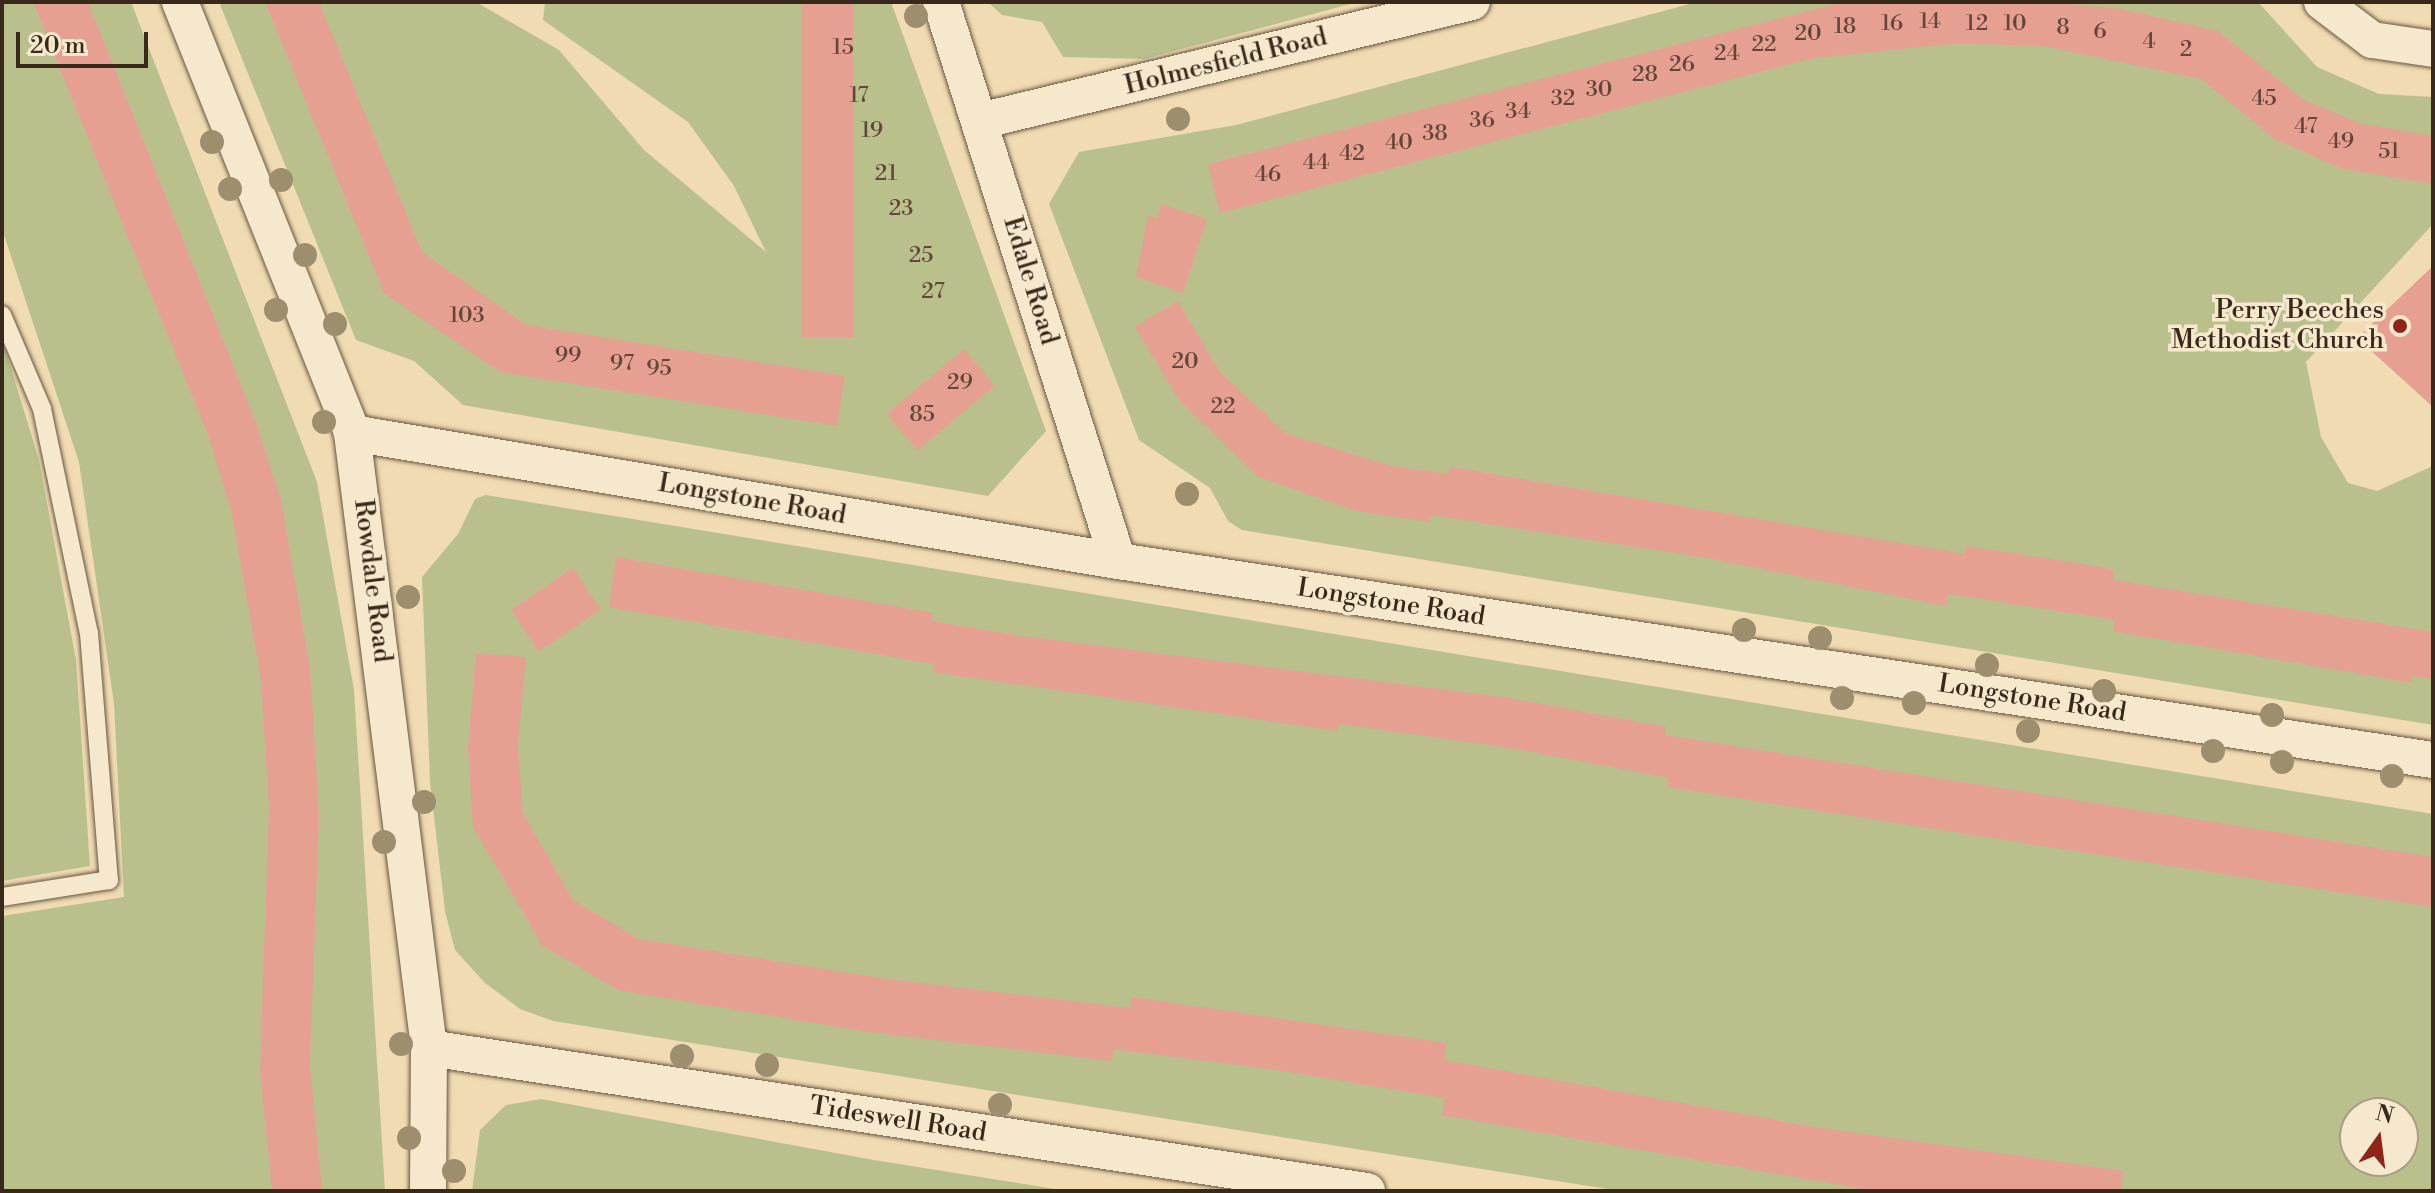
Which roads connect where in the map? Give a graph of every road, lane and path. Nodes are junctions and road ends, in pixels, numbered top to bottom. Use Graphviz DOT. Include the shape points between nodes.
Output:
graph roads {
  1 [pos="180,2"];
  2 [pos="941,2"];
  3 [pos="1472,2"];
  4 [pos="2322,2"];
  5 [pos="2433,49"];
  6 [pos="980,121"];
  7 [pos="2,315"];
  8 [pos="352,433"];
  9 [pos="1118,561"];
  10 [pos="2433,760"];
  11 [pos="2,897"];
  12 [pos="429,1048"];
  13 [pos="428,1191"];
  14 [pos="1367,1191"];
  1 -- 8 [label="street, Rowdale Road"];
  2 -- 6 [label="street, Edale Road"];
  3 -- 6 [label="street, Holmesfield Road"];
  4 -- 5 [label="street" via="2372,40"];
  6 -- 9 [label="street, Edale Road"];
  7 -- 11 [label="lane" via="42,409 89,633 109,880"];
  8 -- 9 [label="street, Longstone Road"];
  8 -- 12 [label="street, Rowdale Road"];
  9 -- 10 [label="street, Longstone Road"];
  12 -- 13 [label="street, Rowdale Road"];
  12 -- 14 [label="street, Tideswell Road"];
}
